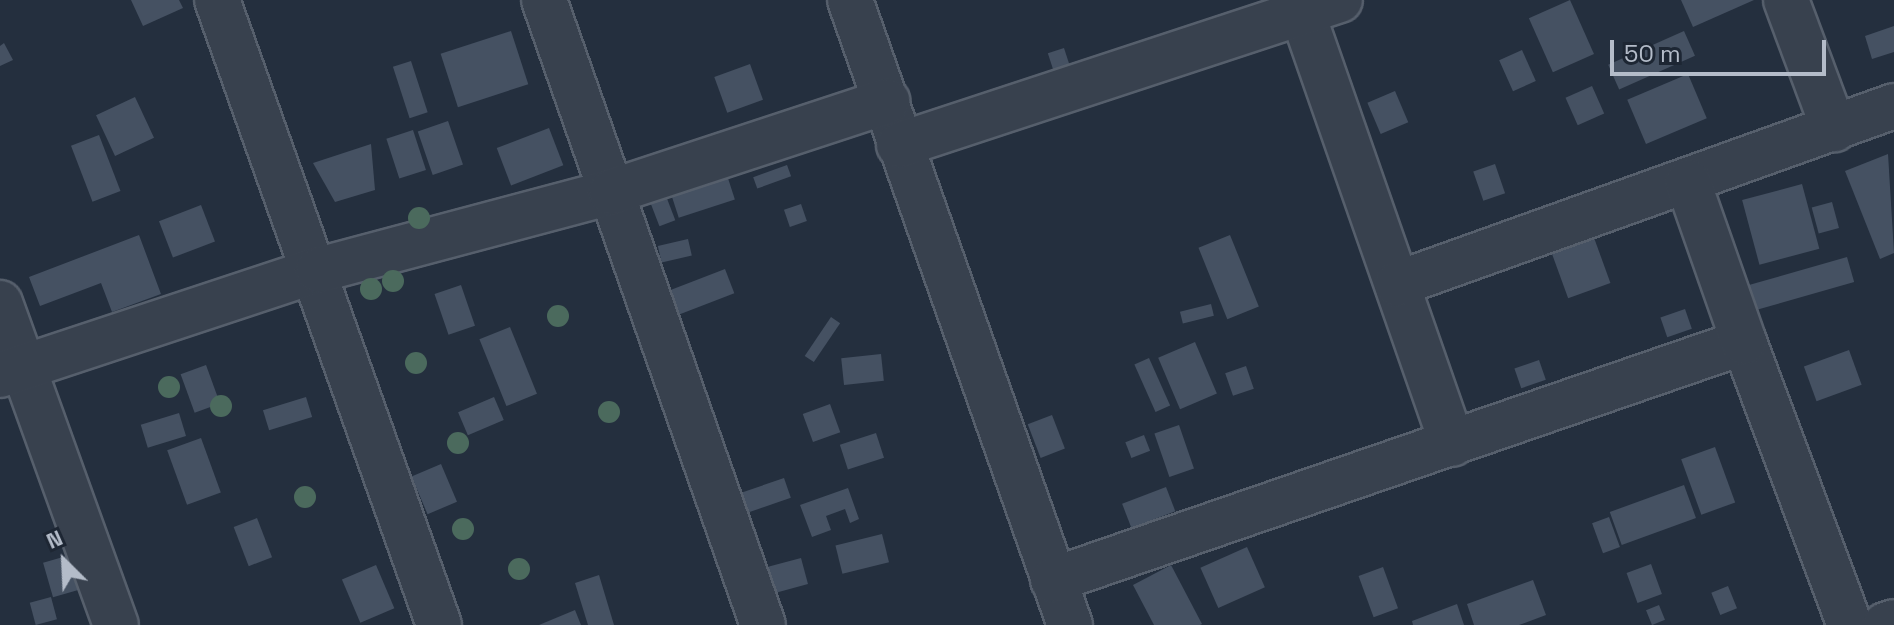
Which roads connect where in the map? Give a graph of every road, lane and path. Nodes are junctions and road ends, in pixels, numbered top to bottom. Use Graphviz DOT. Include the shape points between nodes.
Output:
graph roads {
  1 [pos="217,0"];
  2 [pos="544,0"];
  3 [pos="850,0"];
  4 [pos="1786,0"];
  5 [pos="1322,7"];
  6 [pos="887,101"];
  7 [pos="1894,106"];
  8 [pos="1834,129"];
  9 [pos="899,145"];
  10 [pos="1688,182"];
  11 [pos="611,192"];
  12 [pos="318,270"];
  13 [pos="1397,284"];
  14 [pos="0,303"];
  15 [pos="1744,342"];
  16 [pos="12,372"];
  17 [pos="1452,444"];
  18 [pos="1053,580"];
  19 [pos="1894,622"];
  20 [pos="116,625"];
  21 [pos="439,625"];
  22 [pos="763,625"];
  23 [pos="1070,625"];
  24 [pos="1850,625"];
  25 [pos="1885,625"];
  1 -- 12 [label="street"];
  2 -- 11 [label="street"];
  3 -- 6 [label="street"];
  4 -- 8 [label="street"];
  5 -- 9 [label="street"];
  5 -- 13 [label="street"];
  6 -- 9 [label="street"];
  6 -- 11 [label="street"];
  7 -- 8 [label="street"];
  8 -- 10 [label="street"];
  9 -- 18 [label="street"];
  10 -- 13 [label="street"];
  10 -- 15 [label="street"];
  11 -- 12 [label="street"];
  11 -- 22 [label="street"];
  12 -- 16 [label="street"];
  12 -- 21 [label="street"];
  13 -- 17 [label="street"];
  14 -- 16 [label="street"];
  15 -- 17 [label="street"];
  15 -- 24 [label="street"];
  16 -- 20 [label="street"];
  17 -- 18 [label="street"];
  18 -- 23 [label="street"];
  19 -- 25 [label="street"];
}
